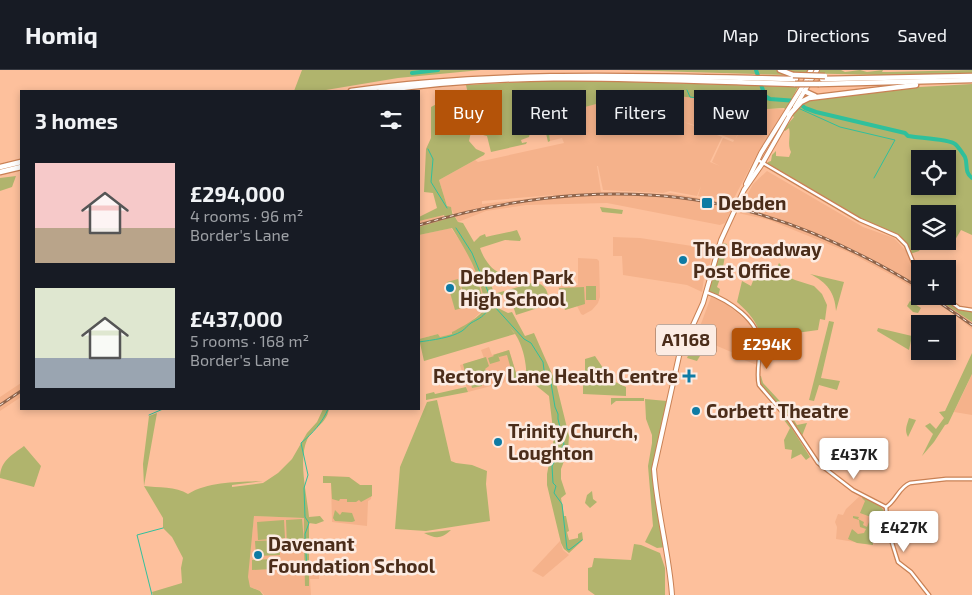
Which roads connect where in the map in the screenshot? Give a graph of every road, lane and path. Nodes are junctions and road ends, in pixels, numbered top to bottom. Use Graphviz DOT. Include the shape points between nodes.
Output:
graph roads {
  1 [pos="780,70"];
  2 [pos="812,70"];
  3 [pos="818,70"];
  4 [pos="972,76"];
  5 [pos="807,78"];
  6 [pos="794,79"];
  7 [pos="753,80"];
  8 [pos="822,80"];
  9 [pos="972,80"];
  10 [pos="935,82"];
  11 [pos="803,89"];
  12 [pos="357,90"];
  13 [pos="388,90"];
  14 [pos="821,96"];
  15 [pos="799,100"];
  16 [pos="795,105"];
  17 [pos="789,115"];
  18 [pos="20,162"];
  19 [pos="760,162"];
  20 [pos="0,167"];
  21 [pos="20,167"];
  22 [pos="0,172"];
  23 [pos="744,190"];
  24 [pos="912,260"];
  25 [pos="705,293"];
  26 [pos="955,305"];
  27 [pos="972,310"];
  28 [pos="972,479"];
  29 [pos="886,507"];
  30 [pos="672,595"];
  31 [pos="929,595"];
  1 -- 6 [label="highway"];
  2 -- 5 [label="highway"];
  3 -- 11 [label="main road"];
  4 -- 8 [label="highway"];
  5 -- 11 [label="main road"];
  6 -- 7 [label="highway"];
  6 -- 8 [label="highway, bridge"];
  6 -- 8 [label="highway, bridge"];
  7 -- 12 [label="highway" via="517,73"];
  7 -- 13 [label="highway" via="519,78"];
  8 -- 10 [label="highway"];
  9 -- 10 [label="highway"];
  10 -- 14 [label="highway"];
  11 -- 14 [label="highway" via="811,95"];
  11 -- 15 [label="main road"];
  14 -- 15 [label="highway"];
  15 -- 16 [label="highway"];
  16 -- 17 [label="highway"];
  16 -- 19 [label="main road, A1168"];
  17 -- 19 [label="main road, A1168"];
  18 -- 20 [label="highway"];
  19 -- 23 [label="main road, A1168"];
  19 -- 23 [label="main road, A1168"];
  19 -- 24 [label="street" via="860,220 897,236 906,245"];
  21 -- 22 [label="highway"];
  23 -- 25 [label="main road, A1168" via="721,240"];
  25 -- 29 [label="street" via="732,305 751,321 760,340 759,385 790,421 816,461 853,490"];
  25 -- 30 [label="main road, A1168" via="679,356 654,469"];
  26 -- 27 [label="street"];
  28 -- 29 [label="street" via="910,483"];
  29 -- 31 [label="street" via="888,530 898,562"];
}
